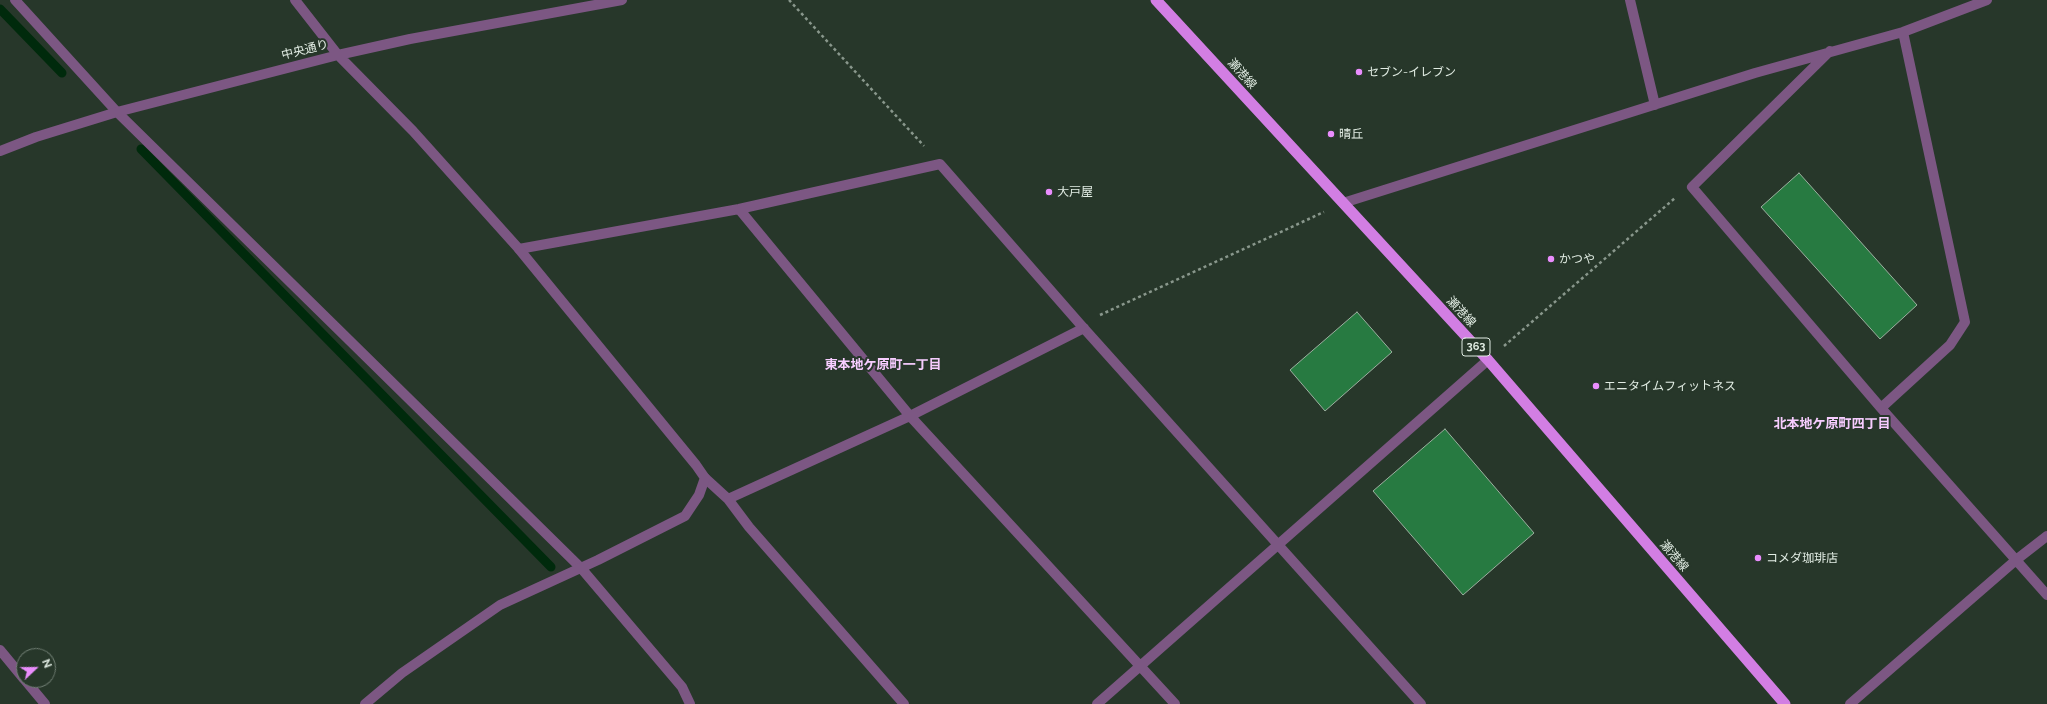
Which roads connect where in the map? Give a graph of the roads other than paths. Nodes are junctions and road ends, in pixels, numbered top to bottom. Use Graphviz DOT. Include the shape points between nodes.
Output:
graph roads {
  1 [pos="15,0"];
  2 [pos="296,0"];
  3 [pos="622,0"];
  4 [pos="1156,0"];
  5 [pos="1630,0"];
  6 [pos="1987,0"];
  7 [pos="1903,32"];
  8 [pos="1830,51"];
  9 [pos="338,55"];
  10 [pos="1655,106"];
  11 [pos="117,112"];
  12 [pos="0,151"];
  13 [pos="1343,203"];
  14 [pos="738,209"];
  15 [pos="519,249"];
  16 [pos="1082,326"];
  17 [pos="1488,360"];
  18 [pos="1881,408"];
  19 [pos="910,416"];
  20 [pos="705,478"];
  21 [pos="728,499"];
  22 [pos="2047,536"];
  23 [pos="1279,545"];
  24 [pos="2016,560"];
  25 [pos="581,568"];
  26 [pos="2047,594"];
  27 [pos="0,650"];
  28 [pos="1141,666"];
  29 [pos="16,670"];
  30 [pos="31,688"];
  31 [pos="45,704"];
  32 [pos="365,704"];
  33 [pos="690,704"];
  34 [pos="904,704"];
  35 [pos="1098,704"];
  36 [pos="1175,704"];
  37 [pos="1421,704"];
  38 [pos="1785,704"];
  39 [pos="1850,704"];
  1 -- 11 [label="street"];
  2 -- 9 [label="street"];
  3 -- 9 [label="street, 中央通り" via="410,39"];
  4 -- 13 [label="highway, 瀬港線 / 363"];
  5 -- 10 [label="street"];
  6 -- 7 [label="street"];
  7 -- 8 [label="street"];
  7 -- 18 [label="street" via="1965,322 1950,345"];
  8 -- 10 [label="street"];
  8 -- 18 [label="street" via="1692,187"];
  9 -- 11 [label="street, 中央通り"];
  9 -- 15 [label="street" via="413,131"];
  10 -- 13 [label="street"];
  11 -- 12 [label="street, 中央通り"];
  11 -- 25 [label="street"];
  13 -- 17 [label="highway, 瀬港線 / 363"];
  14 -- 15 [label="street"];
  14 -- 16 [label="street" via="940,164"];
  14 -- 19 [label="street"];
  15 -- 20 [label="street"];
  16 -- 19 [label="street"];
  16 -- 23 [label="street"];
  17 -- 23 [label="street"];
  17 -- 38 [label="highway, 瀬港線 / 363"];
  18 -- 24 [label="street"];
  19 -- 21 [label="street"];
  19 -- 28 [label="street"];
  20 -- 21 [label="street"];
  20 -- 25 [label="street" via="699,495 685,516"];
  21 -- 34 [label="street" via="749,527"];
  22 -- 24 [label="street"];
  23 -- 28 [label="street"];
  23 -- 37 [label="street"];
  24 -- 26 [label="street"];
  24 -- 39 [label="street"];
  25 -- 32 [label="street" via="500,605 402,674"];
  25 -- 33 [label="street" via="682,687"];
  27 -- 29 [label="street"];
  28 -- 35 [label="street"];
  28 -- 36 [label="street"];
  30 -- 31 [label="street"];
}
